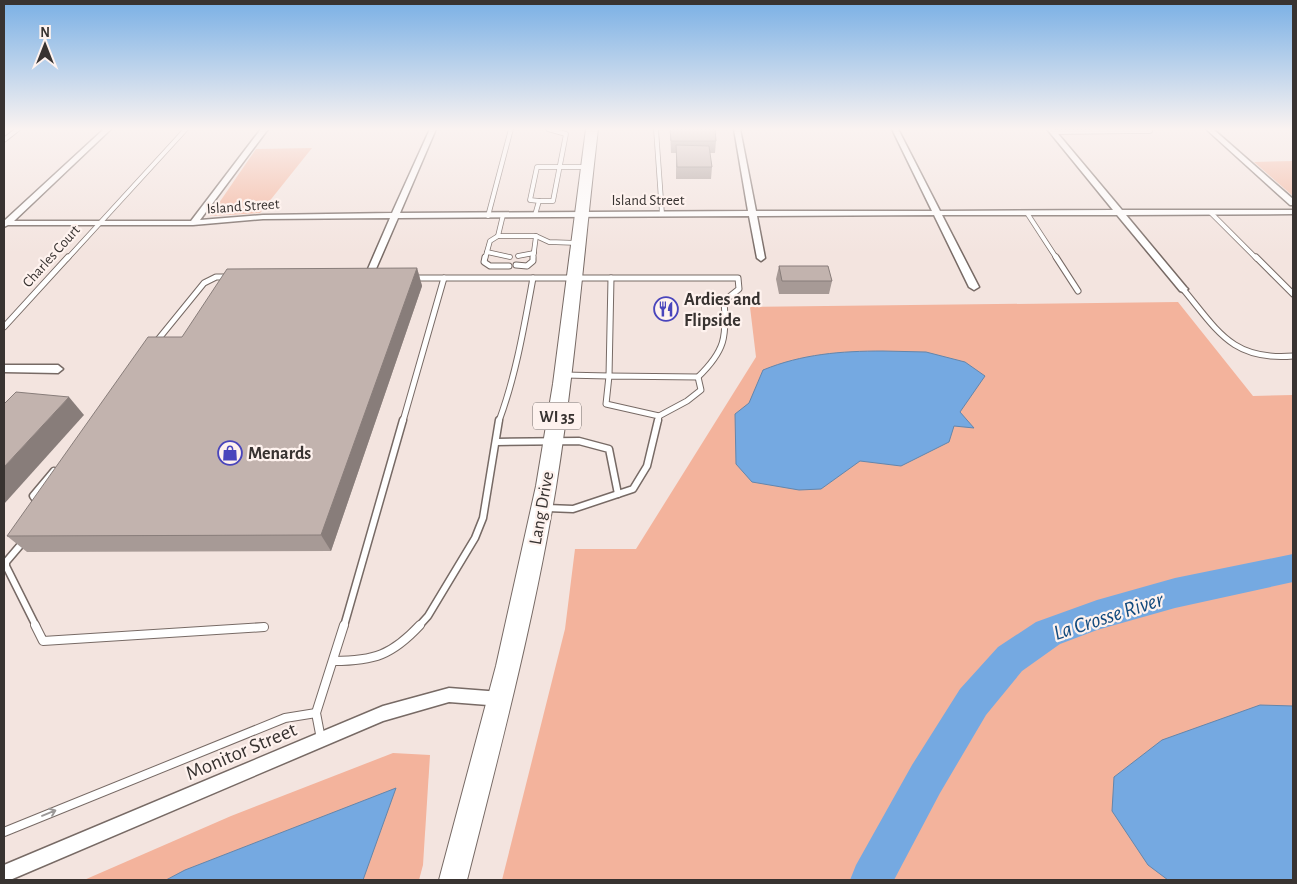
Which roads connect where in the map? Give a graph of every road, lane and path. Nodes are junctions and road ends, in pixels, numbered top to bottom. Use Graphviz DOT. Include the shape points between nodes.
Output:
graph roads {
  1 [pos="63,170"];
  2 [pos="147,170"];
  3 [pos="233,170"];
  4 [pos="415,170"];
  5 [pos="500,170"];
  6 [pos="537,170"];
  7 [pos="559,170"];
  8 [pos="587,170"];
  9 [pos="659,170"];
  10 [pos="745,170"];
  11 [pos="916,170"];
  12 [pos="1084,170"];
  13 [pos="1256,170"];
  14 [pos="558,174"];
  15 [pos="551,176"];
  16 [pos="557,181"];
  17 [pos="550,183"];
  18 [pos="538,186"];
  19 [pos="533,187"];
  20 [pos="556,189"];
  21 [pos="548,191"];
  22 [pos="536,194"];
  23 [pos="531,195"];
  24 [pos="539,201"];
  25 [pos="1293,203"];
  26 [pos="1293,212"];
  27 [pos="937,213"];
  28 [pos="1027,213"];
  29 [pos="1119,213"];
  30 [pos="1211,213"];
  31 [pos="581,214"];
  32 [pos="662,214"];
  33 [pos="753,214"];
  34 [pos="503,215"];
  35 [pos="535,215"];
  36 [pos="488,216"];
  37 [pos="394,217"];
  38 [pos="97,223"];
  39 [pos="193,223"];
  40 [pos="4,224"];
  41 [pos="498,236"];
  42 [pos="536,236"];
  43 [pos="578,243"];
  44 [pos="487,252"];
  45 [pos="534,253"];
  46 [pos="518,256"];
  47 [pos="510,257"];
  48 [pos="761,258"];
  49 [pos="509,266"];
  50 [pos="516,266"];
  51 [pos="235,277"];
  52 [pos="358,278"];
  53 [pos="368,278"];
  54 [pos="377,278"];
  55 [pos="406,278"];
  56 [pos="444,278"];
  57 [pos="533,278"];
  58 [pos="576,278"];
  59 [pos="610,278"];
  60 [pos="974,287"];
  61 [pos="1184,289"];
  62 [pos="1078,291"];
  63 [pos="1293,294"];
  64 [pos="4,327"];
  65 [pos="149,351"];
  66 [pos="1293,356"];
  67 [pos="4,368"];
  68 [pos="58,369"];
  69 [pos="564,375"];
  70 [pos="609,376"];
  71 [pos="698,377"];
  72 [pos="659,416"];
  73 [pos="553,441"];
  74 [pos="496,442"];
  75 [pos="58,466"];
  76 [pos="618,494"];
  77 [pos="542,507"];
  78 [pos="43,512"];
  79 [pos="29,535"];
  80 [pos="264,627"];
  81 [pos="334,661"];
  82 [pos="502,699"];
  83 [pos="316,713"];
  84 [pos="322,740"];
  85 [pos="4,832"];
  86 [pos="4,874"];
  87 [pos="453,880"];
  1 -- 40 [label="street"];
  2 -- 38 [label="lane, Charles Court"];
  3 -- 39 [label="street"];
  4 -- 37 [label="street"];
  5 -- 36 [label="lane"];
  6 -- 19 [label="lane"];
  7 -- 14 [label="lane"];
  8 -- 31 [label="main road, Lang Drive / WI 35"];
  9 -- 32 [label="lane"];
  10 -- 33 [label="street"];
  11 -- 27 [label="street"];
  12 -- 29 [label="street"];
  13 -- 25 [label="street"];
  14 -- 15 [label="lane"];
  14 -- 16 [label="lane"];
  16 -- 17 [label="lane"];
  16 -- 20 [label="lane"];
  18 -- 19 [label="lane"];
  19 -- 23 [label="lane"];
  20 -- 21 [label="lane"];
  20 -- 24 [label="lane" via="553,200"];
  22 -- 23 [label="lane"];
  23 -- 24 [label="lane" via="530,200"];
  24 -- 35 [label="lane"];
  26 -- 30 [label="street, Island Street"];
  27 -- 28 [label="street, Island Street"];
  27 -- 33 [label="street, Island Street"];
  27 -- 60 [label="street"];
  28 -- 29 [label="street, Island Street"];
  28 -- 62 [label="lane"];
  29 -- 30 [label="street, Island Street"];
  29 -- 61 [label="street"];
  30 -- 63 [label="lane"];
  31 -- 32 [label="street, Island Street"];
  31 -- 35 [label="street, Island Street"];
  31 -- 43 [label="main road, Lang Drive / WI 35"];
  32 -- 33 [label="street, Island Street"];
  33 -- 48 [label="street"];
  34 -- 35 [label="street, Island Street"];
  34 -- 36 [label="street, Island Street"];
  34 -- 41 [label="lane"];
  36 -- 37 [label="street, Island Street"];
  37 -- 39 [label="street, Island Street" via="263,217"];
  37 -- 53 [label="street"];
  38 -- 39 [label="street, Island Street"];
  38 -- 40 [label="street, Island Street"];
  38 -- 64 [label="lane, Charles Court"];
  41 -- 42 [label="lane"];
  41 -- 44 [label="lane" via="490,240"];
  42 -- 43 [label="lane" via="549,242"];
  42 -- 45 [label="lane"];
  43 -- 58 [label="main road, Lang Drive / WI 35"];
  44 -- 47 [label="lane"];
  44 -- 49 [label="lane" via="484,262 490,266"];
  45 -- 46 [label="lane"];
  45 -- 50 [label="lane" via="533,261 527,266"];
  51 -- 65 [label="lane" via="216,277 204,283"];
  52 -- 53 [label="lane"];
  53 -- 54 [label="lane"];
  55 -- 56 [label="lane"];
  56 -- 57 [label="lane"];
  56 -- 81 [label="lane"];
  57 -- 58 [label="lane"];
  57 -- 74 [label="lane" via="518,360 499,421"];
  58 -- 59 [label="lane"];
  58 -- 69 [label="main road, Lang Drive / WI 35"];
  59 -- 70 [label="lane"];
  59 -- 71 [label="lane" via="738,278 740,289 724,301 727,338 715,363"];
  61 -- 66 [label="lane" via="1229,341 1241,350 1255,355"];
  67 -- 68 [label="street"];
  69 -- 70 [label="lane"];
  69 -- 73 [label="main road, Lang Drive / WI 35"];
  70 -- 71 [label="lane"];
  70 -- 72 [label="lane" via="606,404"];
  71 -- 72 [label="lane" via="701,390"];
  72 -- 76 [label="lane" via="647,466 633,489"];
  73 -- 74 [label="lane"];
  73 -- 76 [label="lane" via="580,441 609,449"];
  73 -- 77 [label="main road, Lang Drive / WI 35"];
  74 -- 81 [label="lane" via="483,518 475,538 428,616 406,640 376,658"];
  75 -- 78 [label="lane" via="33,496"];
  76 -- 77 [label="lane" via="573,509"];
  77 -- 82 [label="main road, Lang Drive / WI 35"];
  79 -- 80 [label="lane" via="6,566 43,641"];
  81 -- 83 [label="lane"];
  82 -- 84 [label="street, Monitor Street" via="449,695 383,714"];
  82 -- 87 [label="main road, Lang Drive / WI 35"];
  83 -- 84 [label="lane"];
  85 -- 83 [label="lane, one-way" via="285,718"];
  84 -- 86 [label="street, Monitor Street"];
}
